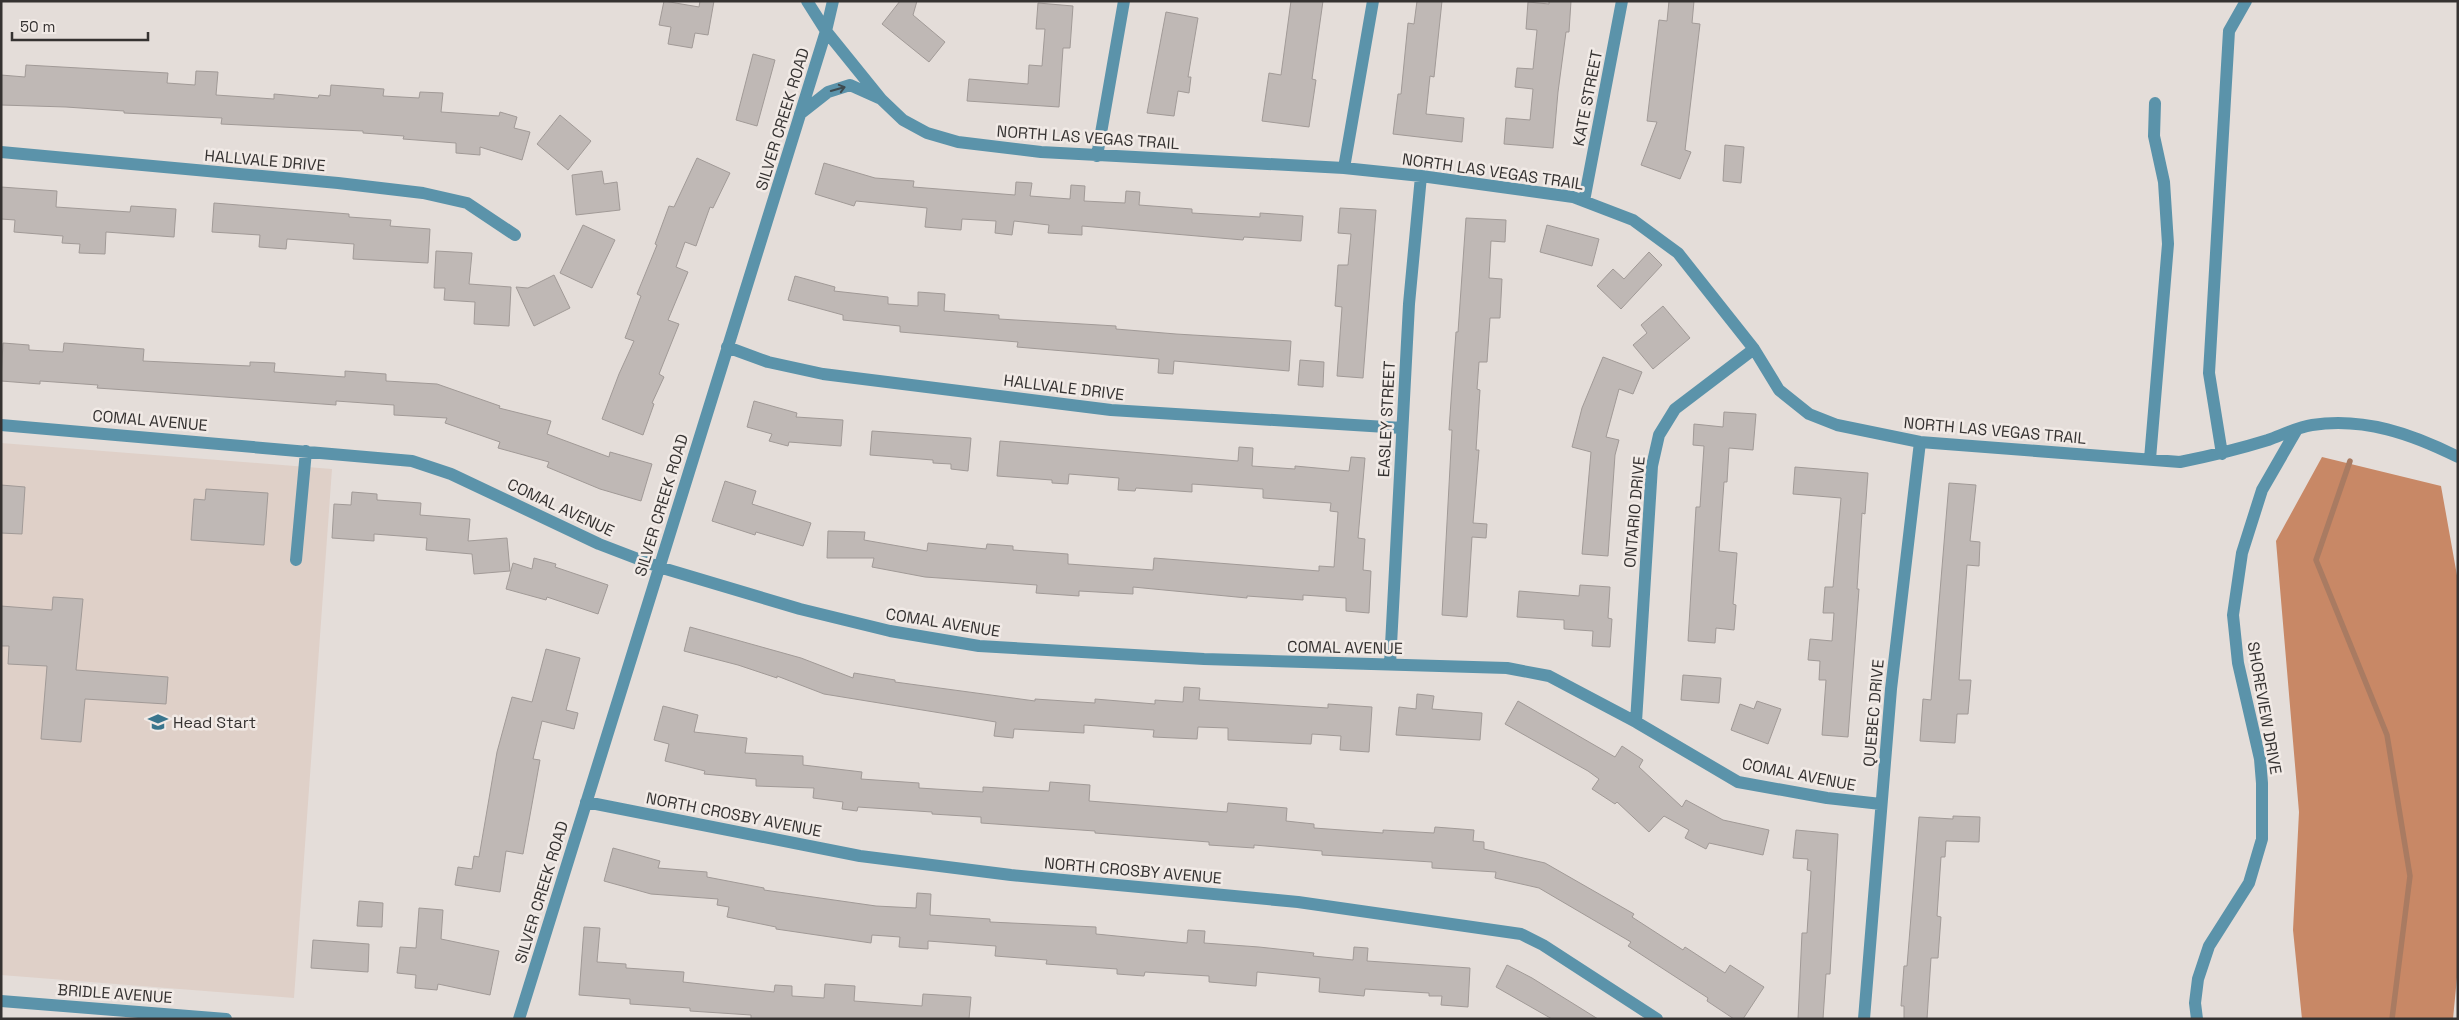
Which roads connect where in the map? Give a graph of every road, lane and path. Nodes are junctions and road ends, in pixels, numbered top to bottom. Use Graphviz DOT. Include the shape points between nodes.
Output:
graph roads {
  1 [pos="807,1"];
  2 [pos="833,1"];
  3 [pos="1124,1"];
  4 [pos="1373,1"];
  5 [pos="1622,1"];
  6 [pos="2246,1"];
  7 [pos="826,31"];
  8 [pos="881,99"];
  9 [pos="2155,103"];
  10 [pos="800,114"];
  11 [pos="1,152"];
  12 [pos="1097,156"];
  13 [pos="1344,168"];
  14 [pos="1421,176"];
  15 [pos="1584,200"];
  16 [pos="514,235"];
  17 [pos="727,347"];
  18 [pos="1754,349"];
  19 [pos="1,425"];
  20 [pos="1402,428"];
  21 [pos="2296,431"];
  22 [pos="1920,442"];
  23 [pos="306,451"];
  24 [pos="2222,454"];
  25 [pos="2458,457"];
  26 [pos="2150,460"];
  27 [pos="296,560"];
  28 [pos="659,567"];
  29 [pos="1390,664"];
  30 [pos="1636,722"];
  31 [pos="586,802"];
  32 [pos="1881,804"];
  33 [pos="1,1001"];
  34 [pos="226,1019"];
  35 [pos="519,1019"];
  36 [pos="1658,1019"];
  37 [pos="1864,1019"];
  38 [pos="2197,1019"];
  1 -- 7 [label="street, NORTH LAS VEGAS TRAIL"];
  2 -- 7 [label="street, SILVER CREEK ROAD"];
  3 -- 12 [label="street"];
  4 -- 13 [label="street"];
  5 -- 15 [label="street, KATE STREET"];
  6 -- 24 [label="street" via="2229,31 2209,373"];
  7 -- 8 [label="street, NORTH LAS VEGAS TRAIL"];
  7 -- 10 [label="street, SILVER CREEK ROAD"];
  10 -- 8 [label="street, one-way" via="828,92 850,85"];
  8 -- 12 [label="street, NORTH LAS VEGAS TRAIL" via="903,120 927,133 958,142"];
  9 -- 26 [label="street" via="2154,136 2164,182 2168,244"];
  10 -- 17 [label="street, SILVER CREEK ROAD"];
  11 -- 16 [label="street, HALLVALE DRIVE" via="338,182 423,193 467,203"];
  12 -- 13 [label="street, NORTH LAS VEGAS TRAIL"];
  13 -- 14 [label="street, NORTH LAS VEGAS TRAIL"];
  14 -- 15 [label="street, NORTH LAS VEGAS TRAIL"];
  14 -- 20 [label="street, EASLEY STREET"];
  15 -- 18 [label="street, NORTH LAS VEGAS TRAIL" via="1633,220 1678,253"];
  17 -- 20 [label="street, HALLVALE DRIVE" via="768,362 823,374 1111,410"];
  17 -- 28 [label="street, SILVER CREEK ROAD"];
  18 -- 22 [label="street, NORTH LAS VEGAS TRAIL" via="1779,390 1809,414 1837,425"];
  18 -- 30 [label="street, ONTARIO DRIVE" via="1675,409 1659,435 1652,466"];
  19 -- 23 [label="street, COMAL AVENUE"];
  20 -- 29 [label="street, EASLEY STREET"];
  21 -- 24 [label="street, NORTH LAS VEGAS TRAIL"];
  21 -- 25 [label="street, NORTH LAS VEGAS TRAIL" via="2309,425 2358,423 2393,430"];
  21 -- 38 [label="street, SHOREVIEW DRIVE" via="2262,490 2242,553 2233,615 2238,663 2260,758 2262,839 2249,882 2209,946 2198,979"];
  22 -- 26 [label="street, NORTH LAS VEGAS TRAIL"];
  22 -- 32 [label="street, QUEBEC DRIVE"];
  23 -- 27 [label="street"];
  23 -- 28 [label="street, COMAL AVENUE" via="412,461 451,474 599,544"];
  24 -- 26 [label="street, NORTH LAS VEGAS TRAIL" via="2180,462"];
  28 -- 29 [label="street, COMAL AVENUE" via="890,631 979,646 1204,660"];
  28 -- 31 [label="street, SILVER CREEK ROAD"];
  29 -- 30 [label="street, COMAL AVENUE" via="1507,668 1549,676"];
  30 -- 32 [label="street, COMAL AVENUE" via="1738,782"];
  31 -- 35 [label="street, SILVER CREEK ROAD"];
  31 -- 36 [label="street, NORTH CROSBY AVENUE" via="860,856 1011,875 1298,902 1521,934"];
  32 -- 37 [label="street, QUEBEC DRIVE"];
  33 -- 34 [label="street, BRIDLE AVENUE"];
}
